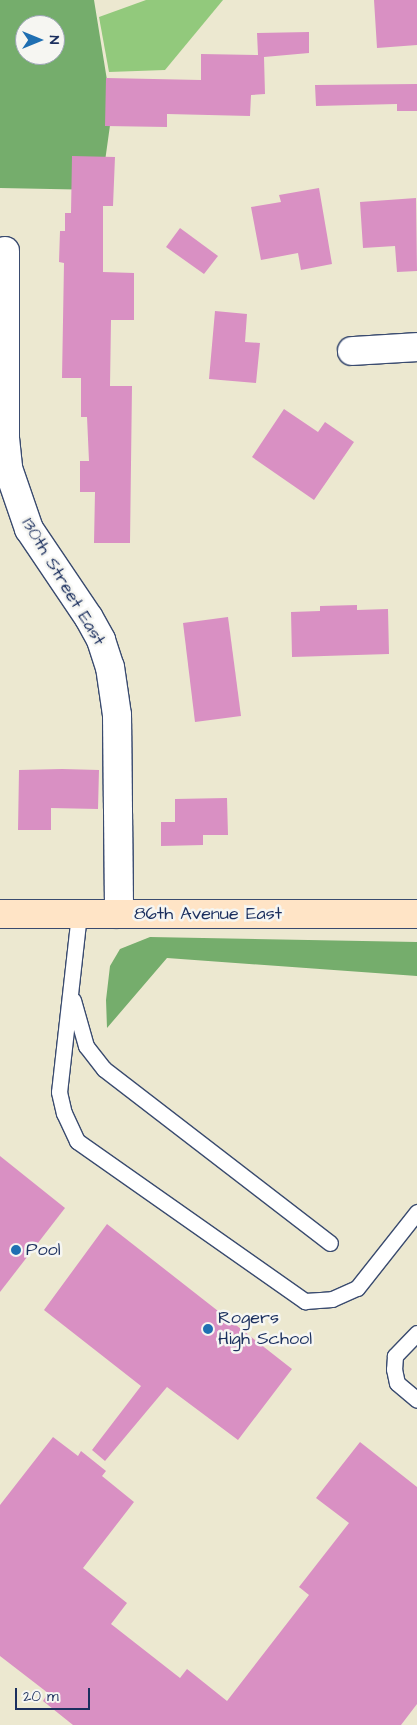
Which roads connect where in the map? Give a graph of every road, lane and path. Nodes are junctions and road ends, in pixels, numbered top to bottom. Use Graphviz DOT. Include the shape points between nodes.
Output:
graph roads {
  1 [pos="4,251"];
  2 [pos="417,347"];
  3 [pos="352,351"];
  4 [pos="0,914"];
  5 [pos="79,914"];
  6 [pos="119,914"];
  7 [pos="417,914"];
  8 [pos="71,993"];
  9 [pos="417,1212"];
  10 [pos="330,1243"];
  11 [pos="417,1333"];
  12 [pos="417,1400"];
  1 -- 6 [label="street, 130th Street East" via="4,438 15,498 29,530 89,618 110,667 118,715"];
  2 -- 3 [label="street"];
  4 -- 5 [label="street, 86th Avenue East"];
  5 -- 6 [label="street, 86th Avenue East"];
  5 -- 8 [label="lane"];
  6 -- 7 [label="street, 86th Avenue East"];
  8 -- 9 [label="lane" via="59,1092 77,1142 305,1301 332,1300 358,1288"];
  8 -- 10 [label="lane" via="86,1046 104,1069"];
  11 -- 12 [label="lane" via="396,1356 394,1369 397,1382"];
}
